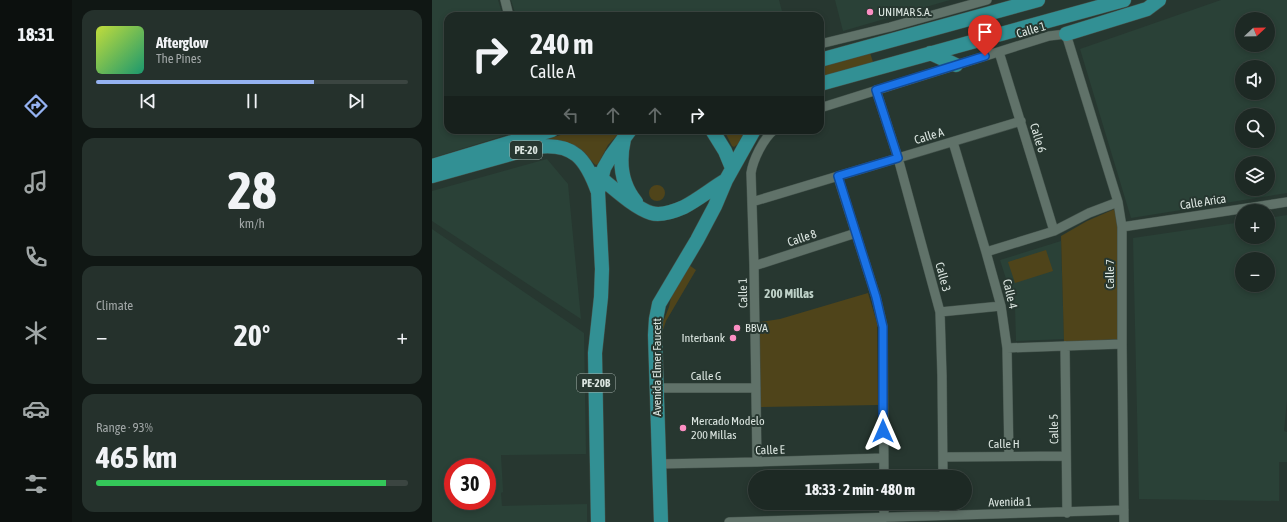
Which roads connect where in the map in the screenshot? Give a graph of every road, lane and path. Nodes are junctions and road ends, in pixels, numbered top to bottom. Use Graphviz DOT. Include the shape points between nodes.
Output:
graph roads {
  1 [pos="505,0"];
  2 [pos="987,0"];
  3 [pos="1038,0"];
  4 [pos="1124,0"];
  5 [pos="1159,0"];
  6 [pos="508,12"];
  7 [pos="1066,34"];
  8 [pos="824,43"];
  9 [pos="999,52"];
  10 [pos="930,53"];
  11 [pos="824,59"];
  12 [pos="956,65"];
  13 [pos="824,83"];
  14 [pos="876,90"];
  15 [pos="824,107"];
  16 [pos="1020,121"];
  17 [pos="535,134"];
  18 [pos="628,134"];
  19 [pos="715,134"];
  20 [pos="752,134"];
  21 [pos="769,134"];
  22 [pos="953,142"];
  23 [pos="898,158"];
  24 [pos="432,166"];
  25 [pos="587,167"];
  26 [pos="729,174"];
  27 [pos="432,176"];
  28 [pos="838,176"];
  29 [pos="602,178"];
  30 [pos="598,192"];
  31 [pos="752,202"];
  32 [pos="1118,202"];
  33 [pos="1287,202"];
  34 [pos="643,210"];
  35 [pos="1122,227"];
  36 [pos="1054,231"];
  37 [pos="856,233"];
  38 [pos="986,252"];
  39 [pos="754,266"];
  40 [pos="1001,306"];
  41 [pos="940,312"];
  42 [pos="1122,344"];
  43 [pos="1065,346"];
  44 [pos="1008,348"];
  45 [pos="656,388"];
  46 [pos="756,388"];
  47 [pos="1008,456"];
  48 [pos="1066,456"];
  49 [pos="943,457"];
  50 [pos="883,458"];
  51 [pos="757,462"];
  52 [pos="658,464"];
  53 [pos="884,470"];
  54 [pos="943,470"];
  55 [pos="884,510"];
  56 [pos="944,510"];
  57 [pos="1124,510"];
  58 [pos="1067,512"];
  59 [pos="944,515"];
  60 [pos="884,518"];
  61 [pos="897,519"];
  62 [pos="598,522"];
  63 [pos="661,522"];
  64 [pos="729,522"];
  65 [pos="1124,522"];
  1 -- 6 [label="street"];
  2 -- 8 [label="street"];
  3 -- 11 [label="highway"];
  4 -- 10 [label="highway"];
  5 -- 7 [label="highway" via="1147,9"];
  7 -- 9 [label="street, Calle 1" via="1049,36"];
  7 -- 32 [label="street, Calle 7"];
  9 -- 12 [label="street, Calle 1"];
  9 -- 16 [label="street, Calle 6"];
  10 -- 12 [label="highway"];
  10 -- 13 [label="highway"];
  12 -- 14 [label="street, Calle 1"];
  14 -- 15 [label="street, Calle 1"];
  14 -- 23 [label="street, Calle 3"];
  16 -- 22 [label="street, Calle A"];
  16 -- 36 [label="street, Calle 6"];
  17 -- 24 [label="highway, PE-20"];
  18 -- 29 [label="highway" via="611,156"];
  18 -- 34 [label="highway" via="622,156 623,176 631,194"];
  19 -- 26 [label="highway" via="726,151"];
  20 -- 26 [label="highway, Avenida Elmer Faucett"];
  21 -- 31 [label="street, Calle 1" via="752,166"];
  22 -- 23 [label="street, Calle A"];
  22 -- 38 [label="street, Calle 4"];
  23 -- 28 [label="street, Calle A"];
  23 -- 41 [label="street, Calle 3"];
  25 -- 27 [label="highway, PE-20" via="571,150 550,145"];
  25 -- 29 [label="highway"];
  25 -- 30 [label="highway, PE-20"];
  26 -- 34 [label="highway" via="683,208 663,214"];
  26 -- 45 [label="highway, Avenida Elmer Faucett" via="697,240 659,304 655,335"];
  28 -- 31 [label="street, Calle A"];
  28 -- 37 [label="street"];
  29 -- 30 [label="highway"];
  29 -- 34 [label="highway"];
  30 -- 62 [label="highway, PE-20B" via="602,269 595,353"];
  31 -- 39 [label="street, Calle 1"];
  32 -- 35 [label="street, Calle 7"];
  32 -- 36 [label="street"];
  33 -- 35 [label="street, Calle Arica"];
  35 -- 42 [label="street, Calle 7"];
  36 -- 38 [label="street"];
  37 -- 39 [label="street, Calle 8"];
  37 -- 50 [label="street" via="883,327"];
  38 -- 40 [label="street, Calle 4"];
  39 -- 46 [label="street, Calle 1"];
  40 -- 41 [label="street"];
  40 -- 44 [label="street, Calle 4"];
  41 -- 49 [label="street, Calle 3"];
  42 -- 43 [label="street"];
  42 -- 57 [label="street, Calle 7"];
  43 -- 44 [label="street"];
  43 -- 48 [label="street, Calle 5"];
  44 -- 47 [label="street, Calle 4"];
  45 -- 46 [label="street, Calle G"];
  45 -- 52 [label="highway, Avenida Elmer Faucett"];
  46 -- 51 [label="street, Calle 1"];
  47 -- 48 [label="street, Calle H"];
  47 -- 49 [label="street, Calle H"];
  48 -- 58 [label="street, Calle 5"];
  49 -- 54 [label="street, Calle 3"];
  50 -- 51 [label="street, Calle E"];
  50 -- 53 [label="street"];
  51 -- 52 [label="street, Calle E"];
  52 -- 63 [label="highway, Avenida Elmer Faucett"];
  55 -- 60 [label="street"];
  56 -- 59 [label="street"];
  57 -- 58 [label="street, Avenida 1"];
  57 -- 65 [label="street, Calle 7"];
  58 -- 59 [label="street, Avenida 1"];
  59 -- 61 [label="street, Avenida 1"];
  60 -- 61 [label="street, Avenida 1"];
  60 -- 64 [label="street, Avenida 1"];
}
